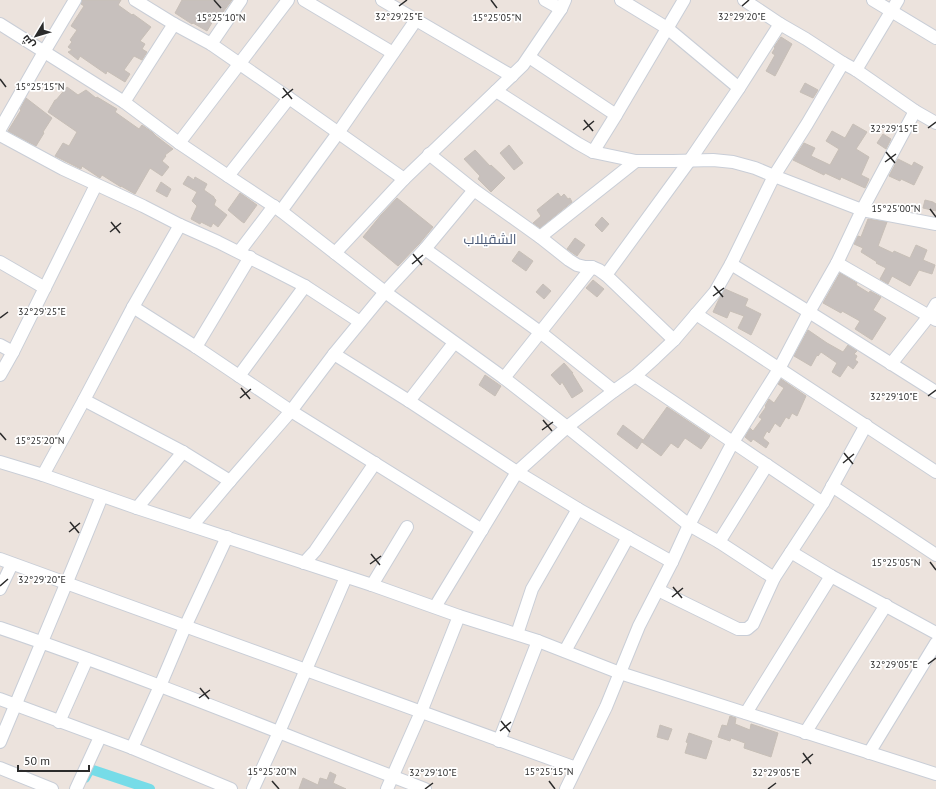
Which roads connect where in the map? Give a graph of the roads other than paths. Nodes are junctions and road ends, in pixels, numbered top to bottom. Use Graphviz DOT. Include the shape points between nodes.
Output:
graph roads {
  1 [pos="75,0"];
  2 [pos="135,0"];
  3 [pos="241,0"];
  4 [pos="288,0"];
  5 [pos="304,0"];
  6 [pos="382,0"];
  7 [pos="545,0"];
  8 [pos="621,0"];
  9 [pos="684,0"];
  10 [pos="744,0"];
  11 [pos="873,0"];
  12 [pos="898,0"];
  13 [pos="563,5"];
  14 [pos="891,11"];
  15 [pos="416,20"];
  16 [pos="0,24"];
  17 [pos="174,24"];
  18 [pos="780,24"];
  19 [pos="667,28"];
  20 [pos="936,38"];
  21 [pos="211,44"];
  22 [pos="44,52"];
  23 [pos="393,53"];
  24 [pos="529,56"];
  25 [pos="843,63"];
  26 [pos="240,64"];
  27 [pos="856,70"];
  28 [pos="512,76"];
  29 [pos="739,88"];
  30 [pos="496,92"];
  31 [pos="289,98"];
  32 [pos="124,102"];
  33 [pos="915,111"];
  34 [pos="616,115"];
  35 [pos="936,123"];
  36 [pos="0,129"];
  37 [pos="338,133"];
  38 [pos="0,135"];
  39 [pos="179,143"];
  40 [pos="593,152"];
  41 [pos="429,154"];
  42 [pos="690,160"];
  43 [pos="636,162"];
  44 [pos="228,176"];
  45 [pos="774,176"];
  46 [pos="404,180"];
  47 [pos="96,185"];
  48 [pos="474,190"];
  49 [pos="277,208"];
  50 [pos="862,210"];
  51 [pos="936,224"];
  52 [pos="180,225"];
  53 [pos="540,237"];
  54 [pos="425,249"];
  55 [pos="334,253"];
  56 [pos="245,255"];
  57 [pos="0,262"];
  58 [pos="837,263"];
  59 [pos="731,264"];
  60 [pos="592,267"];
  61 [pos="606,275"];
  62 [pos="305,286"];
  63 [pos="45,288"];
  64 [pos="384,292"];
  65 [pos="936,304"];
  66 [pos="133,307"];
  67 [pos="809,312"];
  68 [pos="696,314"];
  69 [pos="933,318"];
  70 [pos="360,322"];
  71 [pos="540,332"];
  72 [pos="674,340"];
  73 [pos="454,343"];
  74 [pos="0,345"];
  75 [pos="196,347"];
  76 [pos="13,352"];
  77 [pos="334,354"];
  78 [pos="891,364"];
  79 [pos="779,370"];
  80 [pos="0,375"];
  81 [pos="239,376"];
  82 [pos="635,376"];
  83 [pos="504,378"];
  84 [pos="614,390"];
  85 [pos="936,392"];
  86 [pos="84,400"];
  87 [pos="409,401"];
  88 [pos="291,411"];
  89 [pos="866,425"];
  90 [pos="566,427"];
  91 [pos="733,442"];
  92 [pos="183,452"];
  93 [pos="0,462"];
  94 [pos="375,463"];
  95 [pos="767,465"];
  96 [pos="517,472"];
  97 [pos="936,472"];
  98 [pos="43,475"];
  99 [pos="230,481"];
  100 [pos="832,486"];
  101 [pos="102,496"];
  102 [pos="823,503"];
  103 [pos="137,508"];
  104 [pos="578,509"];
  105 [pos="689,524"];
  106 [pos="192,526"];
  107 [pos="407,527"];
  108 [pos="482,530"];
  109 [pos="227,537"];
  110 [pos="628,538"];
  111 [pos="719,542"];
  112 [pos="791,552"];
  113 [pos="936,555"];
  114 [pos="0,559"];
  115 [pos="672,562"];
  116 [pos="304,563"];
  117 [pos="12,564"];
  118 [pos="831,576"];
  119 [pos="346,577"];
  120 [pos="774,578"];
  121 [pos="67,584"];
  122 [pos="372,585"];
  123 [pos="0,589"];
  124 [pos="658,590"];
  125 [pos="886,605"];
  126 [pos="435,607"];
  127 [pos="459,616"];
  128 [pos="185,627"];
  129 [pos="0,628"];
  130 [pos="936,633"];
  131 [pos="517,634"];
  132 [pos="538,641"];
  133 [pos="41,642"];
  134 [pos="936,643"];
  135 [pos="565,651"];
  136 [pos="87,659"];
  137 [pos="306,670"];
  138 [pos="620,673"];
  139 [pos="160,686"];
  140 [pos="0,699"];
  141 [pos="15,704"];
  142 [pos="421,712"];
  143 [pos="746,713"];
  144 [pos="59,722"];
  145 [pos="279,732"];
  146 [pos="805,733"];
  147 [pos="100,737"];
  148 [pos="499,741"];
  149 [pos="0,742"];
  150 [pos="132,748"];
  151 [pos="869,753"];
  152 [pos="0,768"];
  153 [pos="576,768"];
  154 [pos="936,774"];
  155 [pos="393,777"];
  156 [pos="52,789"];
  157 [pos="76,789"];
  158 [pos="231,789"];
  159 [pos="253,789"];
  160 [pos="387,789"];
  161 [pos="425,789"];
  162 [pos="566,789"];
  1 -- 22 [label="street"];
  2 -- 17 [label="street"];
  3 -- 21 [label="street"];
  4 -- 26 [label="street"];
  5 -- 23 [label="street"];
  6 -- 15 [label="street"];
  7 -- 13 [label="street"];
  8 -- 19 [label="street"];
  9 -- 19 [label="street"];
  10 -- 18 [label="street"];
  11 -- 14 [label="street"];
  12 -- 14 [label="street"];
  13 -- 24 [label="street"];
  14 -- 20 [label="street"];
  14 -- 27 [label="street"];
  15 -- 23 [label="street"];
  15 -- 28 [label="street"];
  16 -- 22 [label="street"];
  17 -- 21 [label="street"];
  17 -- 32 [label="street"];
  18 -- 25 [label="street"];
  18 -- 29 [label="street"];
  19 -- 29 [label="street"];
  19 -- 34 [label="street"];
  21 -- 26 [label="street"];
  22 -- 32 [label="street"];
  22 -- 36 [label="street"];
  23 -- 37 [label="street"];
  24 -- 28 [label="street"];
  24 -- 34 [label="street"];
  25 -- 27 [label="street"];
  25 -- 45 [label="street"];
  26 -- 31 [label="street"];
  26 -- 39 [label="street"];
  27 -- 33 [label="street"];
  28 -- 30 [label="street"];
  29 -- 42 [label="street"];
  30 -- 40 [label="street"];
  30 -- 41 [label="street"];
  31 -- 37 [label="street"];
  31 -- 44 [label="street"];
  32 -- 39 [label="street"];
  33 -- 35 [label="street"];
  33 -- 50 [label="street"];
  34 -- 40 [label="street"];
  37 -- 46 [label="street"];
  37 -- 49 [label="street"];
  38 -- 47 [label="street"];
  39 -- 44 [label="street"];
  40 -- 43 [label="street"];
  41 -- 46 [label="street"];
  41 -- 48 [label="street"];
  42 -- 43 [label="street"];
  42 -- 45 [label="street" via="733,162"];
  42 -- 61 [label="street"];
  43 -- 53 [label="street"];
  44 -- 49 [label="street"];
  45 -- 50 [label="street"];
  45 -- 59 [label="street"];
  46 -- 55 [label="street"];
  47 -- 52 [label="street"];
  47 -- 63 [label="street"];
  48 -- 53 [label="street"];
  48 -- 54 [label="street"];
  49 -- 55 [label="street"];
  49 -- 56 [label="street"];
  50 -- 51 [label="street"];
  50 -- 58 [label="street"];
  52 -- 56 [label="street"];
  52 -- 66 [label="street"];
  53 -- 60 [label="street" via="568,260 577,265"];
  54 -- 64 [label="street"];
  54 -- 71 [label="street"];
  55 -- 64 [label="street"];
  56 -- 62 [label="street"];
  56 -- 75 [label="street"];
  57 -- 63 [label="street"];
  58 -- 67 [label="street"];
  58 -- 69 [label="street"];
  59 -- 67 [label="street"];
  59 -- 68 [label="street" via="715,292"];
  60 -- 61 [label="street"];
  60 -- 71 [label="street"];
  61 -- 72 [label="street"];
  62 -- 70 [label="street"];
  62 -- 81 [label="street"];
  63 -- 76 [label="street"];
  64 -- 70 [label="street"];
  64 -- 73 [label="street"];
  65 -- 69 [label="street"];
  66 -- 75 [label="street"];
  66 -- 86 [label="street"];
  67 -- 78 [label="street"];
  67 -- 79 [label="street"];
  68 -- 72 [label="street"];
  68 -- 79 [label="street"];
  69 -- 78 [label="street"];
  70 -- 77 [label="street"];
  71 -- 83 [label="street"];
  71 -- 84 [label="street"];
  72 -- 82 [label="street"];
  73 -- 83 [label="street"];
  73 -- 87 [label="street"];
  74 -- 76 [label="street"];
  75 -- 81 [label="street"];
  76 -- 80 [label="street"];
  77 -- 87 [label="street"];
  77 -- 88 [label="street"];
  78 -- 85 [label="street"];
  79 -- 89 [label="street"];
  79 -- 91 [label="street"];
  81 -- 88 [label="street"];
  82 -- 84 [label="street"];
  82 -- 91 [label="street"];
  83 -- 90 [label="street"];
  84 -- 90 [label="street"];
  86 -- 92 [label="street"];
  86 -- 98 [label="street"];
  87 -- 96 [label="street"];
  88 -- 94 [label="street"];
  88 -- 99 [label="street"];
  89 -- 97 [label="street"];
  89 -- 100 [label="street"];
  90 -- 96 [label="street"];
  90 -- 105 [label="street"];
  91 -- 95 [label="street"];
  91 -- 105 [label="street"];
  92 -- 99 [label="street"];
  92 -- 103 [label="street"];
  93 -- 98 [label="street"];
  94 -- 108 [label="street"];
  94 -- 116 [label="street"];
  95 -- 102 [label="street"];
  95 -- 111 [label="street"];
  96 -- 104 [label="street"];
  96 -- 108 [label="street"];
  98 -- 101 [label="street"];
  99 -- 106 [label="street"];
  100 -- 102 [label="street"];
  100 -- 113 [label="street"];
  101 -- 103 [label="street"];
  101 -- 121 [label="street"];
  102 -- 112 [label="street"];
  103 -- 106 [label="street"];
  104 -- 110 [label="street"];
  104 -- 131 [label="street" via="532,589"];
  105 -- 111 [label="street"];
  105 -- 115 [label="street"];
  106 -- 109 [label="street"];
  107 -- 122 [label="street"];
  108 -- 126 [label="street"];
  109 -- 116 [label="street"];
  109 -- 128 [label="street"];
  110 -- 115 [label="street"];
  110 -- 135 [label="street"];
  111 -- 120 [label="street"];
  112 -- 118 [label="street"];
  112 -- 120 [label="street"];
  114 -- 117 [label="street"];
  115 -- 124 [label="street"];
  116 -- 119 [label="street"];
  117 -- 121 [label="street"];
  117 -- 123 [label="street"];
  118 -- 125 [label="street"];
  118 -- 143 [label="street"];
  119 -- 122 [label="street"];
  119 -- 137 [label="street"];
  120 -- 124 [label="street" via="753,624 747,629 738,629"];
  121 -- 128 [label="street"];
  121 -- 133 [label="street"];
  122 -- 126 [label="street"];
  124 -- 138 [label="street" via="639,626"];
  125 -- 130 [label="street"];
  125 -- 146 [label="street"];
  126 -- 127 [label="street"];
  127 -- 131 [label="street"];
  127 -- 142 [label="street"];
  128 -- 137 [label="street"];
  128 -- 139 [label="street"];
  129 -- 133 [label="street"];
  131 -- 132 [label="street"];
  132 -- 135 [label="street"];
  132 -- 148 [label="street"];
  133 -- 136 [label="street"];
  133 -- 141 [label="street"];
  134 -- 151 [label="street"];
  135 -- 138 [label="street"];
  136 -- 139 [label="street"];
  136 -- 144 [label="street"];
  137 -- 142 [label="street"];
  137 -- 145 [label="street"];
  138 -- 143 [label="street"];
  138 -- 153 [label="street"];
  139 -- 145 [label="street"];
  139 -- 150 [label="street"];
  140 -- 141 [label="street"];
  141 -- 144 [label="street"];
  141 -- 149 [label="street"];
  142 -- 148 [label="street"];
  142 -- 155 [label="street"];
  143 -- 146 [label="street"];
  144 -- 147 [label="street"];
  145 -- 155 [label="street"];
  145 -- 159 [label="street"];
  146 -- 151 [label="street"];
  147 -- 150 [label="street"];
  147 -- 157 [label="street"];
  148 -- 153 [label="street"];
  150 -- 158 [label="street"];
  151 -- 154 [label="street"];
  152 -- 156 [label="street"];
  153 -- 162 [label="street"];
  155 -- 160 [label="street"];
  155 -- 161 [label="street"];
}
